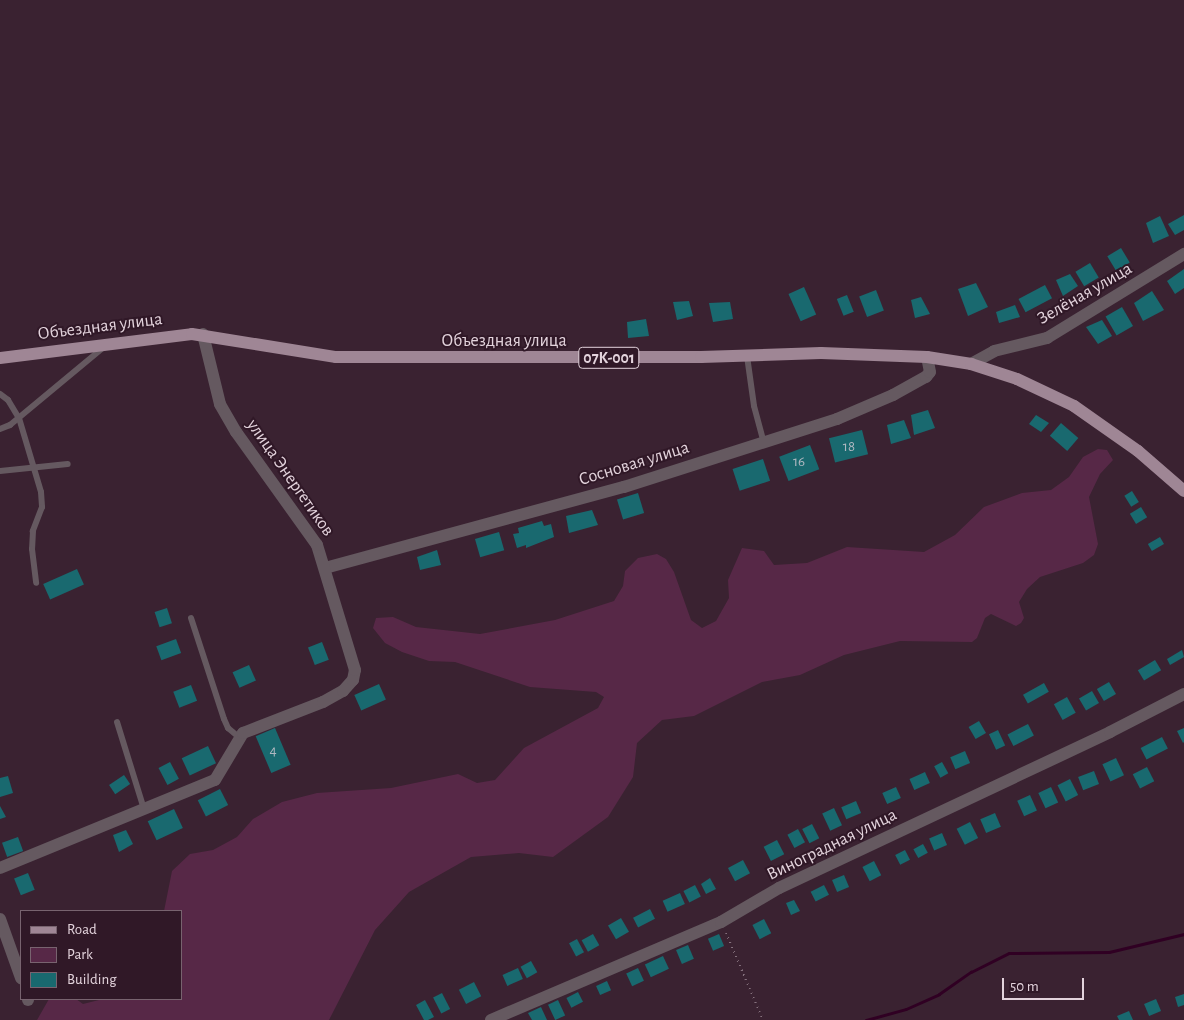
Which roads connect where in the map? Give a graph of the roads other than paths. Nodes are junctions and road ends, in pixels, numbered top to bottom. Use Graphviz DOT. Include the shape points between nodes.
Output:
graph roads {
  1 [pos="1184,254"];
  2 [pos="203,334"];
  3 [pos="108,344"];
  4 [pos="747,356"];
  5 [pos="0,358"];
  6 [pos="927,358"];
  7 [pos="971,364"];
  8 [pos="0,394"];
  9 [pos="18,418"];
  10 [pos="0,429"];
  11 [pos="764,442"];
  12 [pos="68,464"];
  13 [pos="33,470"];
  14 [pos="0,471"];
  15 [pos="1184,491"];
  16 [pos="325,568"];
  17 [pos="36,583"];
  18 [pos="191,618"];
  19 [pos="1184,694"];
  20 [pos="117,722"];
  21 [pos="240,738"];
  22 [pos="144,810"];
  23 [pos="0,868"];
  24 [pos="0,919"];
  25 [pos="20,975"];
  26 [pos="491,1020"];
  1 -- 7 [label="street, Зелёная улица" via="1047,338 994,352"];
  2 -- 3 [label="main road, Объездная улица / 07К-001"];
  2 -- 4 [label="main road, Объездная улица / 07К-001" via="336,357"];
  2 -- 16 [label="street, улица Энергетиков" via="224,411 317,545"];
  3 -- 5 [label="main road, Объездная улица / 07К-001"];
  3 -- 9 [label="lane"];
  4 -- 6 [label="main road, Объездная улица / 07К-001" via="821,353"];
  4 -- 11 [label="lane" via="754,406"];
  6 -- 7 [label="main road, Объездная улица / 07К-001"];
  6 -- 11 [label="street, Сосновая улица" via="930,372 926,377 894,395 837,419"];
  7 -- 15 [label="main road, Объездная улица / 07К-001" via="1017,379 1074,406 1138,451"];
  8 -- 9 [label="lane" via="8,400"];
  9 -- 10 [label="lane"];
  9 -- 13 [label="lane"];
  11 -- 16 [label="street, Сосновая улица" via="624,487"];
  12 -- 13 [label="lane"];
  13 -- 14 [label="lane"];
  13 -- 17 [label="lane" via="42,507 33,531"];
  16 -- 21 [label="street, улица Энергетиков" via="355,670 353,680 343,691 323,702"];
  18 -- 21 [label="lane" via="224,719 228,728"];
  19 -- 26 [label="street, Виноградная улица" via="779,888 721,922"];
  20 -- 22 [label="lane"];
  21 -- 22 [label="street" via="215,780"];
  22 -- 23 [label="street"];
  24 -- 25 [label="street"];
}
